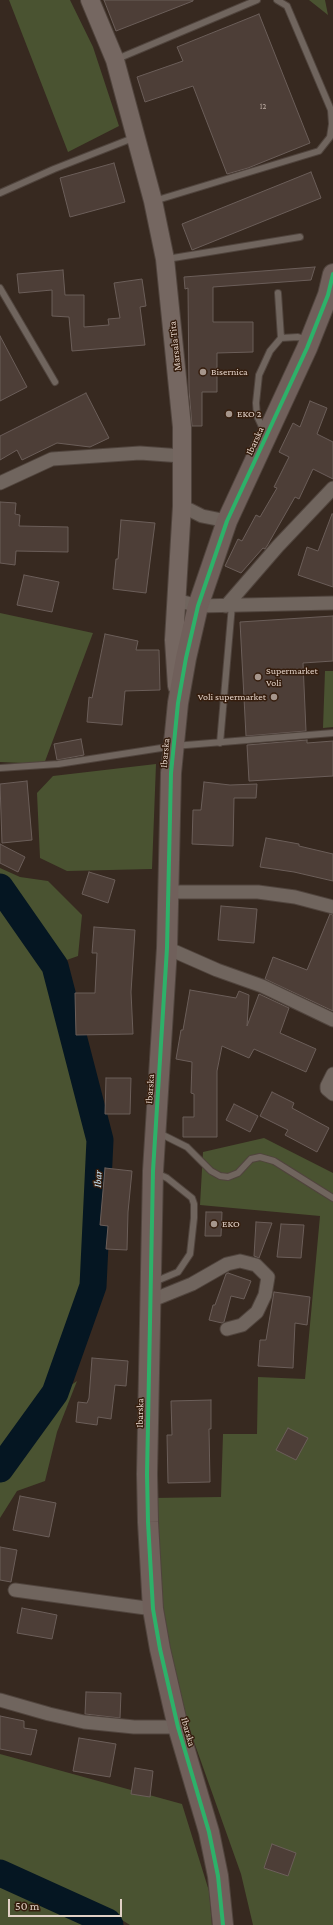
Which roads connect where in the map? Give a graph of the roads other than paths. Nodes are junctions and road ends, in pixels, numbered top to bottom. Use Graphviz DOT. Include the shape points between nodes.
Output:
graph roads {
  1 [pos="90,0"];
  2 [pos="257,0"];
  3 [pos="276,0"];
  4 [pos="116,60"];
  5 [pos="136,136"];
  6 [pos="0,193"];
  7 [pos="153,202"];
  8 [pos="300,237"];
  9 [pos="165,259"];
  10 [pos="333,274"];
  11 [pos="0,288"];
  12 [pos="278,293"];
  13 [pos="330,296"];
  14 [pos="281,338"];
  15 [pos="310,340"];
  16 [pos="55,382"];
  17 [pos="267,436"];
  18 [pos="182,456"];
  19 [pos="0,483"];
  20 [pos="333,488"];
  21 [pos="182,506"];
  22 [pos="227,521"];
  23 [pos="176,600"];
  24 [pos="333,603"];
  25 [pos="229,605"];
  26 [pos="198,606"];
  27 [pos="178,703"];
  28 [pos="333,733"];
  29 [pos="220,743"];
  30 [pos="174,746"];
  31 [pos="0,768"];
  32 [pos="169,892"];
  33 [pos="333,907"];
  34 [pos="167,948"];
  35 [pos="333,1020"];
  36 [pos="333,1074"];
  37 [pos="333,1094"];
  38 [pos="156,1132"];
  39 [pos="153,1171"];
  40 [pos="333,1198"];
  41 [pos="150,1292"];
  42 [pos="227,1329"];
  43 [pos="15,1590"];
  44 [pos="153,1609"];
  45 [pos="0,1700"];
  46 [pos="178,1727"];
  47 [pos="223,1925"];
  1 -- 4 [label="street, Marsala Tita"];
  2 -- 4 [label="lane"];
  3 -- 7 [label="lane" via="286,6 331,110 330,137 319,151"];
  4 -- 5 [label="street, Marsala Tita"];
  5 -- 6 [label="lane"];
  5 -- 7 [label="street, Marsala Tita"];
  7 -- 9 [label="street, Marsala Tita"];
  8 -- 9 [label="lane"];
  9 -- 18 [label="street, Marsala Tita" via="182,427"];
  10 -- 13 [label="main road, Ibarska"];
  11 -- 16 [label="lane"];
  12 -- 14 [label="lane"];
  13 -- 15 [label="main road, Ibarska"];
  14 -- 15 [label="lane" via="298,337"];
  14 -- 17 [label="lane" via="270,351 259,375 257,416"];
  15 -- 17 [label="main road, Ibarska"];
  17 -- 22 [label="main road, Ibarska"];
  18 -- 19 [label="street" via="140,453 52,459"];
  18 -- 21 [label="street, Marsala Tita"];
  20 -- 25 [label="street" via="278,546"];
  21 -- 22 [label="street" via="202,516"];
  21 -- 23 [label="street, Marsala Tita"];
  22 -- 26 [label="main road, Ibarska"];
  23 -- 26 [label="street"];
  23 -- 27 [label="street, Marsala Tita" via="174,640"];
  24 -- 25 [label="street"];
  25 -- 26 [label="street"];
  25 -- 29 [label="lane"];
  26 -- 27 [label="main road, Ibarska"];
  27 -- 30 [label="main road, Ibarska"];
  28 -- 29 [label="lane"];
  29 -- 30 [label="lane"];
  30 -- 31 [label="lane" via="58,764"];
  30 -- 32 [label="main road, Ibarska" via="171,773"];
  32 -- 33 [label="street" via="258,892 295,897"];
  32 -- 34 [label="main road, Ibarska"];
  34 -- 35 [label="street" via="216,970 262,986"];
  34 -- 38 [label="main road, Ibarska"];
  36 -- 37 [label="street" via="327,1086"];
  38 -- 39 [label="main road, Ibarska"];
  38 -- 40 [label="lane" via="187,1147 211,1171 220,1176 228,1177 238,1173 251,1159 260,1157 274,1161"];
  39 -- 41 [label="main road, Ibarska"];
  39 -- 41 [label="lane" via="167,1178 192,1198 194,1218 190,1254 178,1272"];
  41 -- 42 [label="street" via="192,1284 227,1264 240,1261 256,1264 268,1277 265,1295 257,1312 242,1325"];
  41 -- 44 [label="main road, Ibarska" via="147,1474"];
  43 -- 44 [label="street"];
  44 -- 46 [label="main road, Ibarska"];
  45 -- 46 [label="street" via="84,1722 134,1727"];
  46 -- 47 [label="main road, Ibarska" via="209,1832 218,1876"];
}
